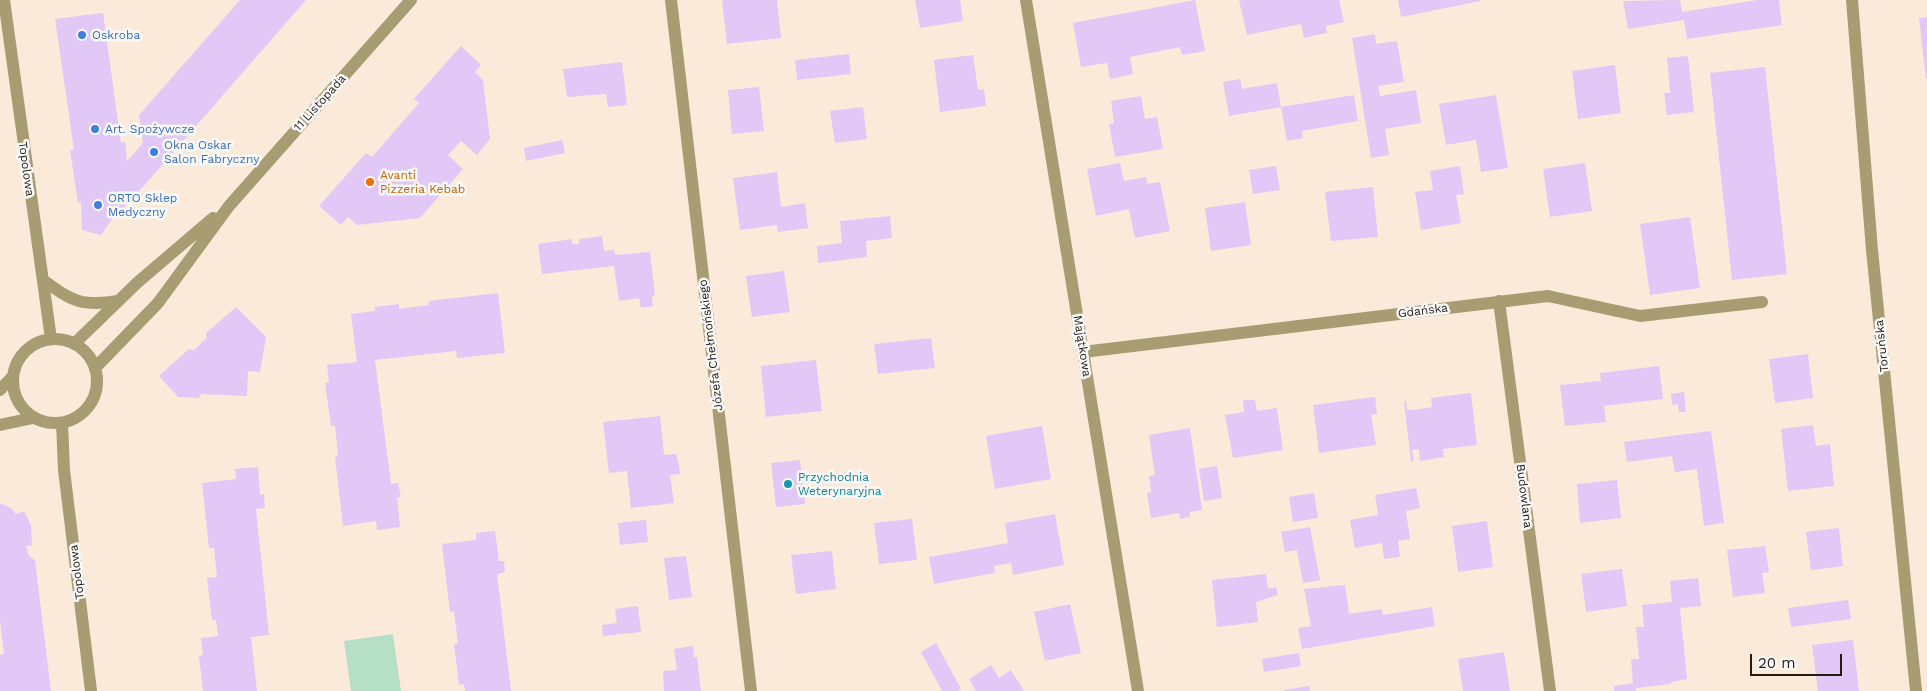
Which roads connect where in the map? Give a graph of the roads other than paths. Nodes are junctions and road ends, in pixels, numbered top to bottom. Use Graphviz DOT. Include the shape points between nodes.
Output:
graph roads {
  1 [pos="4,0"];
  2 [pos="411,0"];
  3 [pos="671,0"];
  4 [pos="1026,0"];
  5 [pos="1852,0"];
  6 [pos="229,206"];
  7 [pos="42,280"];
  8 [pos="118,301"];
  9 [pos="1499,301"];
  10 [pos="1762,302"];
  11 [pos="51,338"];
  12 [pos="75,343"];
  13 [pos="1083,352"];
  14 [pos="95,368"];
  15 [pos="13,376"];
  16 [pos="0,390"];
  17 [pos="33,418"];
  18 [pos="62,423"];
  19 [pos="0,425"];
  20 [pos="91,691"];
  21 [pos="751,691"];
  22 [pos="1138,691"];
  23 [pos="1550,691"];
  24 [pos="1916,691"];
  1 -- 7 [label="street, Topolowa"];
  2 -- 6 [label="street, 11 Listopada"];
  3 -- 21 [label="street, Józefa Chełmońskiego"];
  4 -- 13 [label="street, Majątkowa"];
  5 -- 24 [label="street, Toruńska" via="1872,250"];
  6 -- 8 [label="street, 11 Listopada"];
  6 -- 14 [label="street, 11 Listopada" via="158,302"];
  7 -- 8 [label="street" via="75,301 94,305"];
  7 -- 11 [label="street, Topolowa"];
  8 -- 12 [label="street, 11 Listopada"];
  9 -- 10 [label="street, Gdańska" via="1548,296 1640,316"];
  9 -- 13 [label="street, Gdańska"];
  9 -- 23 [label="street, Budowlana"];
  11 -- 12 [label="street"];
  11 -- 15 [label="street" via="25,350"];
  12 -- 14 [label="street" via="85,350"];
  13 -- 22 [label="street, Majątkowa"];
  14 -- 18 [label="street" via="95,394 89,406"];
  15 -- 16 [label="street"];
  15 -- 17 [label="street" via="18,400"];
  17 -- 18 [label="street"];
  17 -- 19 [label="street"];
  18 -- 20 [label="street, Topolowa" via="64,470"];
}
